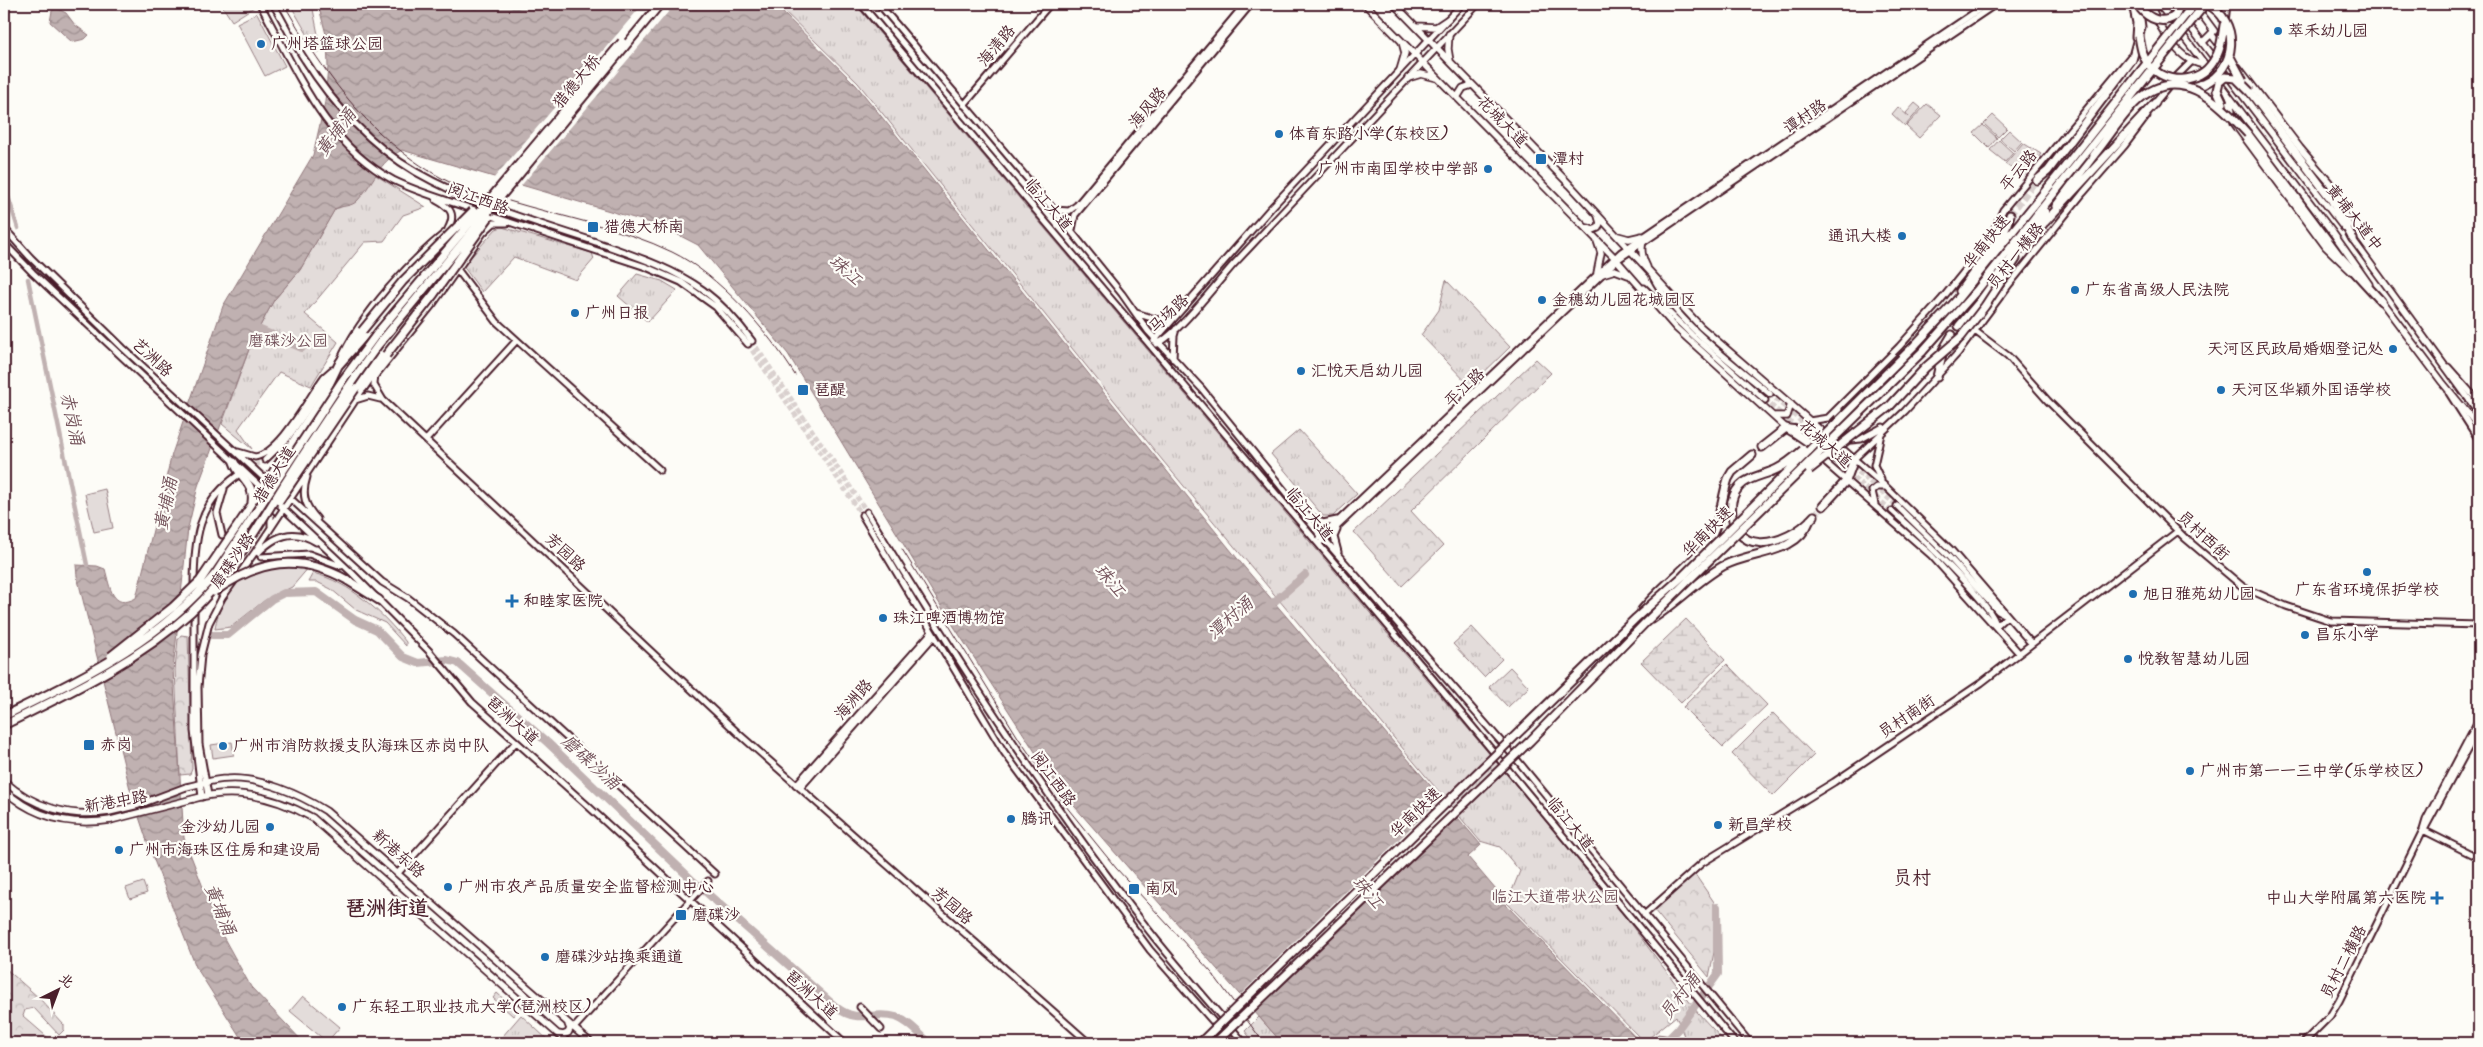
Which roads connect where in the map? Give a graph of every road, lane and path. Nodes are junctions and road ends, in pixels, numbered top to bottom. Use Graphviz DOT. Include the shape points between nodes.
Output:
graph roads {
  1 [pos="260,4"];
  2 [pos="273,4"];
  3 [pos="654,4"];
  4 [pos="660,4"];
  5 [pos="861,4"];
  6 [pos="879,4"];
  7 [pos="1050,4"];
  8 [pos="1245,4"];
  9 [pos="1251,4"];
  10 [pos="1365,4"];
  11 [pos="1394,4"];
  12 [pos="1462,4"];
  13 [pos="1478,4"];
  14 [pos="1987,4"];
  15 [pos="1996,4"];
  16 [pos="2132,4"];
  17 [pos="2159,4"];
  18 [pos="2173,4"];
  19 [pos="2180,4"];
  20 [pos="2193,4"];
  21 [pos="2206,4"];
  22 [pos="2226,4"];
  23 [pos="2145,5"];
  24 [pos="1448,19"];
  25 [pos="2224,25"];
  26 [pos="1414,26"];
  27 [pos="2212,32"];
  28 [pos="1450,34"];
  29 [pos="2139,36"];
  30 [pos="1400,38"];
  31 [pos="1428,40"];
  32 [pos="2203,42"];
  33 [pos="1436,48"];
  34 [pos="1416,54"];
  35 [pos="1423,62"];
  36 [pos="2191,62"];
  37 [pos="1451,63"];
  38 [pos="2207,65"];
  39 [pos="1400,70"];
  40 [pos="1408,78"];
  41 [pos="1442,81"];
  42 [pos="1472,85"];
  43 [pos="2180,86"];
  44 [pos="2250,92"];
  45 [pos="2228,95"];
  46 [pos="1458,96"];
  47 [pos="2155,103"];
  48 [pos="964,105"];
  49 [pos="2248,134"];
  50 [pos="513,176"];
  51 [pos="2063,176"];
  52 [pos="2037,180"];
  53 [pos="427,195"];
  54 [pos="483,204"];
  55 [pos="475,210"];
  56 [pos="498,210"];
  57 [pos="1054,210"];
  58 [pos="1597,215"];
  59 [pos="2010,215"];
  60 [pos="492,217"];
  61 [pos="2045,222"];
  62 [pos="507,223"];
  63 [pos="1584,226"];
  64 [pos="4,228"];
  65 [pos="1072,231"];
  66 [pos="446,232"];
  67 [pos="1614,234"];
  68 [pos="1643,238"];
  69 [pos="2353,239"];
  70 [pos="4,243"];
  71 [pos="433,245"];
  72 [pos="1628,249"];
  73 [pos="469,252"];
  74 [pos="1616,258"];
  75 [pos="457,269"];
  76 [pos="422,270"];
  77 [pos="1600,273"];
  78 [pos="1652,275"];
  79 [pos="2356,275"];
  80 [pos="1638,282"];
  81 [pos="432,289"];
  82 [pos="1122,294"];
  83 [pos="1114,301"];
  84 [pos="2381,301"];
  85 [pos="1135,313"];
  86 [pos="1172,319"];
  87 [pos="1178,326"];
  88 [pos="1959,326"];
  89 [pos="1975,331"];
  90 [pos="1952,335"];
  91 [pos="1154,338"];
  92 [pos="516,341"];
  93 [pos="1160,343"];
  94 [pos="1915,345"];
  95 [pos="1152,346"];
  96 [pos="2441,358"];
  97 [pos="1174,359"];
  98 [pos="338,366"];
  99 [pos="375,370"];
  100 [pos="1937,377"];
  101 [pos="374,378"];
  102 [pos="2442,382"];
  103 [pos="359,389"];
  104 [pos="1202,389"];
  105 [pos="1770,394"];
  106 [pos="1195,397"];
  107 [pos="355,400"];
  108 [pos="383,400"];
  109 [pos="1765,400"];
  110 [pos="2479,402"];
  111 [pos="1790,404"];
  112 [pos="1840,407"];
  113 [pos="2479,413"];
  114 [pos="1773,415"];
  115 [pos="1809,421"];
  116 [pos="1893,421"];
  117 [pos="1835,426"];
  118 [pos="2479,427"];
  119 [pos="1786,428"];
  120 [pos="1881,432"];
  121 [pos="426,440"];
  122 [pos="2479,440"];
  123 [pos="1762,447"];
  124 [pos="235,451"];
  125 [pos="285,455"];
  126 [pos="1752,455"];
  127 [pos="1854,459"];
  128 [pos="265,460"];
  129 [pos="234,462"];
  130 [pos="310,468"];
  131 [pos="660,470"];
  132 [pos="1846,481"];
  133 [pos="267,482"];
  134 [pos="1886,487"];
  135 [pos="263,488"];
  136 [pos="1283,489"];
  137 [pos="1276,495"];
  138 [pos="291,499"];
  139 [pos="1774,499"];
  140 [pos="252,505"];
  141 [pos="1875,505"];
  142 [pos="1297,506"];
  143 [pos="1822,506"];
  144 [pos="1897,506"];
  145 [pos="284,509"];
  146 [pos="1892,511"];
  147 [pos="247,512"];
  148 [pos="1341,520"];
  149 [pos="270,531"];
  150 [pos="2178,532"];
  151 [pos="222,535"];
  152 [pos="252,537"];
  153 [pos="1323,538"];
  154 [pos="1317,543"];
  155 [pos="340,544"];
  156 [pos="329,552"];
  157 [pos="261,557"];
  158 [pos="1340,557"];
  159 [pos="248,562"];
  160 [pos="352,573"];
  161 [pos="379,600"];
  162 [pos="200,603"];
  163 [pos="2007,616"];
  164 [pos="1636,618"];
  165 [pos="1646,622"];
  166 [pos="2479,625"];
  167 [pos="1996,626"];
  168 [pos="933,634"];
  169 [pos="2031,642"];
  170 [pos="2019,653"];
  171 [pos="70,683"];
  172 [pos="4,716"];
  173 [pos="2479,719"];
  174 [pos="4,724"];
  175 [pos="2479,728"];
  176 [pos="516,742"];
  177 [pos="4,780"];
  178 [pos="203,783"];
  179 [pos="798,786"];
  180 [pos="4,790"];
  181 [pos="205,796"];
  182 [pos="2423,830"];
  183 [pos="2479,858"];
  184 [pos="398,873"];
  185 [pos="715,874"];
  186 [pos="708,881"];
  187 [pos="1623,890"];
  188 [pos="691,900"];
  189 [pos="1615,900"];
  190 [pos="1644,915"];
  191 [pos="860,1007"];
  192 [pos="566,1021"];
  193 [pos="881,1029"];
  194 [pos="577,1030"];
  195 [pos="556,1033"];
  196 [pos="566,1041"];
  197 [pos="580,1043"];
  198 [pos="590,1043"];
  199 [pos="845,1043"];
  200 [pos="1089,1043"];
  201 [pos="1200,1043"];
  202 [pos="1215,1043"];
  203 [pos="1232,1043"];
  204 [pos="1244,1043"];
  205 [pos="1735,1043"];
  206 [pos="1750,1043"];
  207 [pos="2303,1043"];
  1 -- 53 [label="street, 阅江西路" via="320,113 349,146 378,170"];
  2 -- 54 [label="street, 阅江西路" via="303,58 327,92 357,124 415,171"];
  3 -- 50 [label="highway, 猎德大桥, bridge"];
  4 -- 50 [label="highway, 猎德大桥, bridge"];
  5 -- 83 [label="street, 临江大道"];
  6 -- 48 [label="street, 临江大道"];
  7 -- 48 [label="street, 海清路"];
  8 -- 57 [label="street, 海风路" via="1076,205 1069,211"];
  9 -- 65 [label="street, 海风路" via="1076,214"];
  10 -- 30 [label="main road, 花城大道"];
  11 -- 26 [label="main road, 花城大道"];
  12 -- 24 [label="street, 马场路"];
  13 -- 28 [label="street, 马场路"];
  14 -- 68 [label="street, 谭村路"];
  15 -- 68 [label="street, 谭村路"];
  16 -- 112 [label="street, 平云路" via="2136,35 2128,61 2003,210 1988,241 1941,300"];
  17 -- 38 [label="main road, 黄埔大道中"];
  18 -- 32 [label="main road, 黄埔大道中"];
  19 -- 23 [label="highway, bridge" via="2175,16 2164,20 2154,20"];
  20 -- 27 [label="main road" via="2205,17"];
  20 -- 51 [label="highway, 华南快速, bridge"];
  21 -- 43 [label="highway, bridge" via="2220,13 2228,26 2230,55 2214,78 2201,84"];
  21 -- 51 [label="highway, 华南快速, bridge"];
  22 -- 25 [label="highway"];
  23 -- 29 [label="highway"];
  23 -- 36 [label="main road" via="2182,55"];
  24 -- 26 [label="main road" via="1431,28"];
  24 -- 31 [label="street, 马场路"];
  25 -- 29 [label="highway, bridge" via="2214,61 2202,73 2187,79 2170,78 2154,70 2144,57"];
  25 -- 44 [label="highway, bridge" via="2230,59"];
  26 -- 31 [label="main road, 花城大道"];
  27 -- 32 [label="main road"];
  27 -- 69 [label="main road" via="2320,170 2337,195"];
  28 -- 33 [label="street, 马场路"];
  28 -- 37 [label="main road" via="1448,49"];
  29 -- 52 [label="highway" via="2135,54 2126,69 2048,171"];
  30 -- 34 [label="main road, 花城大道"];
  30 -- 39 [label="main road" via="1405,53"];
  31 -- 33 [label="main road, 花城大道"];
  31 -- 34 [label="street, 马场路"];
  32 -- 69 [label="main road, 黄埔大道中"];
  33 -- 35 [label="street, 马场路"];
  33 -- 37 [label="main road, 花城大道"];
  34 -- 35 [label="main road, 花城大道"];
  34 -- 39 [label="street, 马场路"];
  35 -- 40 [label="street, 马场路"];
  35 -- 41 [label="main road, 花城大道"];
  36 -- 38 [label="main road"];
  36 -- 47 [label="street, 员村一横路"];
  37 -- 42 [label="main road, 花城大道"];
  38 -- 45 [label="main road, 黄埔大道中"];
  39 -- 86 [label="street, 马场路"];
  40 -- 41 [label="main road" via="1426,74"];
  40 -- 87 [label="street, 马场路"];
  41 -- 46 [label="main road, 花城大道"];
  42 -- 46 [label="main road" via="1463,88"];
  42 -- 58 [label="main road, 花城大道"];
  43 -- 49 [label="highway, bridge" via="2214,99"];
  43 -- 61 [label="highway, bridge" via="2161,88 2143,96 2132,106"];
  44 -- 49 [label="highway, bridge" via="2231,76 2221,80 2216,90"];
  44 -- 69 [label="highway" via="2331,199"];
  45 -- 79 [label="main road" via="2234,123 2331,254"];
  45 -- 84 [label="main road, 黄埔大道中"];
  46 -- 63 [label="main road, 花城大道"];
  47 -- 61 [label="highway"];
  47 -- 89 [label="street, 员村一横路"];
  48 -- 57 [label="street, 临江大道"];
  49 -- 79 [label="highway"];
  50 -- 98 [label="highway, bridge" via="403,281"];
  50 -- 99 [label="highway, bridge" via="434,294"];
  50 -- 152 [label="highway, 猎德大道, bridge" via="358,372"];
  50 -- 171 [label="highway, 猎德大道, bridge" via="402,302 365,350 204,588 173,618 139,643"];
  51 -- 88 [label="highway" via="2047,209"];
  51 -- 94 [label="highway, 华南快速"];
  51 -- 139 [label="highway, 华南快速, bridge" via="1984,282 1922,352"];
  53 -- 55 [label="street, 阅江西路"];
  53 -- 66 [label="street" via="450,209 453,219"];
  54 -- 55 [label="street"];
  54 -- 56 [label="street, 阅江西路"];
  55 -- 60 [label="street, 阅江西路"];
  55 -- 66 [label="street"];
  56 -- 60 [label="street"];
  56 -- 62 [label="street, 阅江西路" via="646,260 683,278 719,303 750,343 716,307 681,282 646,267"];
  57 -- 65 [label="street, 临江大道"];
  58 -- 63 [label="main road" via="1598,228 1593,230"];
  58 -- 67 [label="main road, 花城大道"];
  59 -- 94 [label="highway" via="2005,230 1942,315"];
  60 -- 62 [label="street, 阅江西路"];
  60 -- 73 [label="street"];
  61 -- 139 [label="highway, bridge" via="1967,329 1890,406"];
  62 -- 73 [label="street" via="491,224"];
  63 -- 74 [label="main road, 花城大道"];
  63 -- 77 [label="main road" via="1600,248"];
  64 -- 124 [label="street, 艺洲路" via="124,348"];
  65 -- 82 [label="street, 临江大道"];
  66 -- 71 [label="street"];
  66 -- 73 [label="street" via="456,233 467,242"];
  67 -- 68 [label="main road" via="1625,239"];
  67 -- 72 [label="main road, 花城大道"];
  68 -- 72 [label="street, 谭村路"];
  68 -- 78 [label="main road" via="1642,254"];
  69 -- 96 [label="main road, 黄埔大道中"];
  70 -- 129 [label="street, 艺洲路" via="32,274"];
  71 -- 76 [label="highway"];
  71 -- 98 [label="street" via="378,302 353,335"];
  72 -- 74 [label="street, 平江路"];
  72 -- 78 [label="main road, 花城大道"];
  73 -- 75 [label="street, 磨碟沙路"];
  74 -- 77 [label="street, 平江路"];
  74 -- 80 [label="main road, 花城大道"];
  75 -- 81 [label="highway"];
  75 -- 92 [label="street" via="497,322"];
  75 -- 101 [label="street, 磨碟沙路"];
  76 -- 81 [label="highway" via="446,245 456,248 455,258"];
  76 -- 98 [label="highway"];
  77 -- 80 [label="main road" via="1618,270"];
  77 -- 148 [label="street, 平江路"];
  78 -- 105 [label="street, 花城大道" via="1660,292 1678,313"];
  78 -- 111 [label="main road, 花城大道" via="1701,327"];
  79 -- 84 [label="highway"];
  80 -- 109 [label="street, 花城大道"];
  80 -- 114 [label="main road, 花城大道" via="1676,328"];
  81 -- 103 [label="highway"];
  82 -- 83 [label="street" via="1121,303"];
  82 -- 85 [label="street, 临江大道"];
  83 -- 95 [label="street, 临江大道"];
  84 -- 102 [label="main road, 黄埔大道中"];
  85 -- 86 [label="street" via="1158,320"];
  85 -- 91 [label="street, 临江大道"];
  86 -- 87 [label="street" via="1172,325"];
  86 -- 91 [label="street, 马场路"];
  87 -- 93 [label="street, 马场路"];
  87 -- 97 [label="street" via="1174,336"];
  89 -- 100 [label="street, 员村一横路"];
  89 -- 150 [label="street, 员村西街" via="2008,356"];
  90 -- 100 [label="highway" via="1943,350"];
  91 -- 93 [label="street, 临江大道"];
  91 -- 95 [label="street, 马场路"];
  92 -- 121 [label="street"];
  92 -- 131 [label="street"];
  93 -- 95 [label="street, 马场路"];
  93 -- 97 [label="street, 临江大道"];
  94 -- 117 [label="highway, 华南快速, bridge"];
  95 -- 106 [label="street, 临江大道"];
  96 -- 110 [label="street"];
  96 -- 113 [label="main road, 黄埔大道中"];
  97 -- 104 [label="street, 临江大道"];
  98 -- 124 [label="street" via="324,376 286,433 271,449 255,457"];
  98 -- 125 [label="highway" via="325,393"];
  98 -- 128 [label="street" via="287,440"];
  99 -- 101 [label="street"];
  99 -- 103 [label="highway"];
  100 -- 116 [label="street, 员村一横路"];
  101 -- 103 [label="street, 磨碟沙路"];
  101 -- 108 [label="street" via="375,389"];
  102 -- 118 [label="main road, 黄埔大道中"];
  102 -- 122 [label="street"];
  103 -- 107 [label="street, 磨碟沙路"];
  103 -- 152 [label="highway, bridge"];
  104 -- 106 [label="street" via="1195,389"];
  104 -- 136 [label="street, 临江大道"];
  106 -- 137 [label="street, 临江大道"];
  107 -- 108 [label="street" via="372,396"];
  107 -- 130 [label="street, 磨碟沙路"];
  108 -- 121 [label="street, 芳园路"];
  111 -- 114 [label="main road" via="1787,416"];
  111 -- 115 [label="main road, 花城大道"];
  112 -- 115 [label="street, 平云路" via="1828,418"];
  112 -- 116 [label="street" via="1838,427 1851,440 1860,439"];
  114 -- 119 [label="main road, 花城大道"];
  115 -- 127 [label="main road, 花城大道"];
  116 -- 120 [label="street, 员村一横路"];
  117 -- 164 [label="highway, 华南快速, bridge"];
  117 -- 165 [label="highway, bridge" via="1785,464 1746,480 1736,490 1732,501 1736,527 1747,538 1761,543 1784,539 1812,518 1796,541 1716,570"];
  119 -- 123 [label="highway"];
  119 -- 127 [label="street" via="1809,430"];
  119 -- 127 [label="highway" via="1802,435 1836,460"];
  119 -- 132 [label="street, 花城大道"];
  120 -- 127 [label="street, 员村一横路"];
  120 -- 134 [label="street" via="1874,465"];
  121 -- 179 [label="street, 芳园路"];
  124 -- 133 [label="street, 艺洲路"];
  125 -- 130 [label="street" via="286,464 292,471 304,473"];
  125 -- 133 [label="highway"];
  126 -- 164 [label="highway, bridge" via="1728,479 1711,535"];
  127 -- 132 [label="highway"];
  127 -- 134 [label="street, 花城大道"];
  129 -- 135 [label="street, 艺洲路"];
  129 -- 140 [label="highway" via="250,484"];
  130 -- 138 [label="street, 磨碟沙路"];
  130 -- 155 [label="street" via="304,486 306,503"];
  132 -- 141 [label="street, 花城大道"];
  132 -- 143 [label="highway"];
  133 -- 135 [label="highway"];
  133 -- 138 [label="street, 艺洲路"];
  134 -- 141 [label="street" via="1872,490"];
  134 -- 163 [label="street, 花城大道" via="1951,550"];
  135 -- 140 [label="highway"];
  135 -- 145 [label="street, 艺洲路"];
  136 -- 137 [label="street" via="1280,496"];
  136 -- 142 [label="street, 临江大道"];
  137 -- 154 [label="street, 临江大道"];
  138 -- 145 [label="street, 磨碟沙路"];
  138 -- 155 [label="street, 琶洲大道"];
  139 -- 165 [label="highway, 华南快速, bridge"];
  140 -- 147 [label="highway"];
  141 -- 167 [label="street, 花城大道" via="1941,565"];
  142 -- 148 [label="street" via="1317,521"];
  142 -- 153 [label="street, 临江大道"];
  144 -- 163 [label="street, 花城大道" via="1998,611"];
  145 -- 149 [label="street, 磨碟沙路"];
  145 -- 156 [label="street, 琶洲大道"];
  146 -- 167 [label="street, 花城大道" via="1968,586 1994,617"];
  147 -- 149 [label="street" via="262,509 271,516"];
  147 -- 171 [label="highway, bridge" via="211,567 188,594 134,640"];
  148 -- 153 [label="street, 平江路"];
  148 -- 158 [label="street" via="1334,537"];
  149 -- 159 [label="street, 磨碟沙路"];
  150 -- 166 [label="street, 员村西街" via="2242,586 2322,619"];
  150 -- 169 [label="street, 员村南街"];
  151 -- 178 [label="street, 磨碟沙路" via="218,504 224,489 238,475 211,501 198,529 194,560 194,731"];
  152 -- 162 [label="highway, 猎德大道, bridge"];
  153 -- 154 [label="street, 平江路"];
  153 -- 158 [label="street, 临江大道"];
  154 -- 189 [label="street, 临江大道"];
  155 -- 185 [label="street, 琶洲大道" via="382,582 454,634"];
  156 -- 159 [label="street" via="307,537 294,533 270,541"];
  156 -- 160 [label="street, 琶洲大道"];
  157 -- 160 [label="street" via="309,554 338,564"];
  158 -- 187 [label="street, 临江大道" via="1518,761"];
  159 -- 178 [label="street, 磨碟沙路" via="222,598 209,623 202,647 198,725"];
  160 -- 161 [label="street, 琶洲大道"];
  161 -- 162 [label="highway, bridge" via="329,571 301,563 275,564 238,577"];
  161 -- 176 [label="street, 琶洲大道" via="429,651 472,702"];
  162 -- 174 [label="highway, 猎德大道, bridge" via="153,644 121,666"];
  163 -- 167 [label="street"];
  163 -- 169 [label="street, 花城大道"];
  164 -- 201 [label="highway, 华南快速, bridge"];
  165 -- 202 [label="highway, 华南快速, bridge" via="1524,747"];
  167 -- 170 [label="street, 花城大道"];
  168 -- 179 [label="street, 海洲路"];
  168 -- 203 [label="street, 阅江西路" via="1004,752 1095,877 1156,958"];
  168 -- 204 [label="street, 阅江西路" via="865,513 1031,770 1149,930"];
  169 -- 170 [label="street, 员村南街"];
  170 -- 190 [label="street, 员村南街" via="1981,683 1834,782 1706,860"];
  171 -- 172 [label="highway, 猎德大道, bridge"];
  173 -- 182 [label="street, 员村二横路"];
  175 -- 182 [label="street, 员村二横路"];
  176 -- 184 [label="street"];
  176 -- 188 [label="street, 琶洲大道"];
  177 -- 178 [label="main road, 新港中路, bridge" via="25,796 54,809 78,814 109,812 138,805"];
  178 -- 181 [label="street, 磨碟沙路"];
  178 -- 184 [label="main road, 新港东路" via="242,779 298,796 335,818"];
  179 -- 200 [label="street, 芳园路"];
  180 -- 181 [label="main road, 新港中路, bridge" via="47,817 81,823 111,820"];
  181 -- 195 [label="main road, 新港东路" via="223,793 264,798 313,818"];
  182 -- 183 [label="street"];
  182 -- 207 [label="street, 员村二横路" via="2334,1009"];
  184 -- 192 [label="main road, 新港东路"];
  186 -- 188 [label="street"];
  187 -- 189 [label="street" via="1623,900"];
  187 -- 190 [label="street, 临江大道"];
  188 -- 194 [label="street"];
  188 -- 199 [label="street, 琶洲大道"];
  189 -- 205 [label="street, 临江大道"];
  190 -- 206 [label="street, 临江大道"];
  191 -- 193 [label="street, 琶洲大道"];
  192 -- 194 [label="main road, 新港东路"];
  192 -- 195 [label="main road" via="570,1032"];
  194 -- 196 [label="main road"];
  194 -- 198 [label="main road, 新港东路"];
  195 -- 196 [label="main road, 新港东路"];
  197 -- 198 [label="main road"];
}
